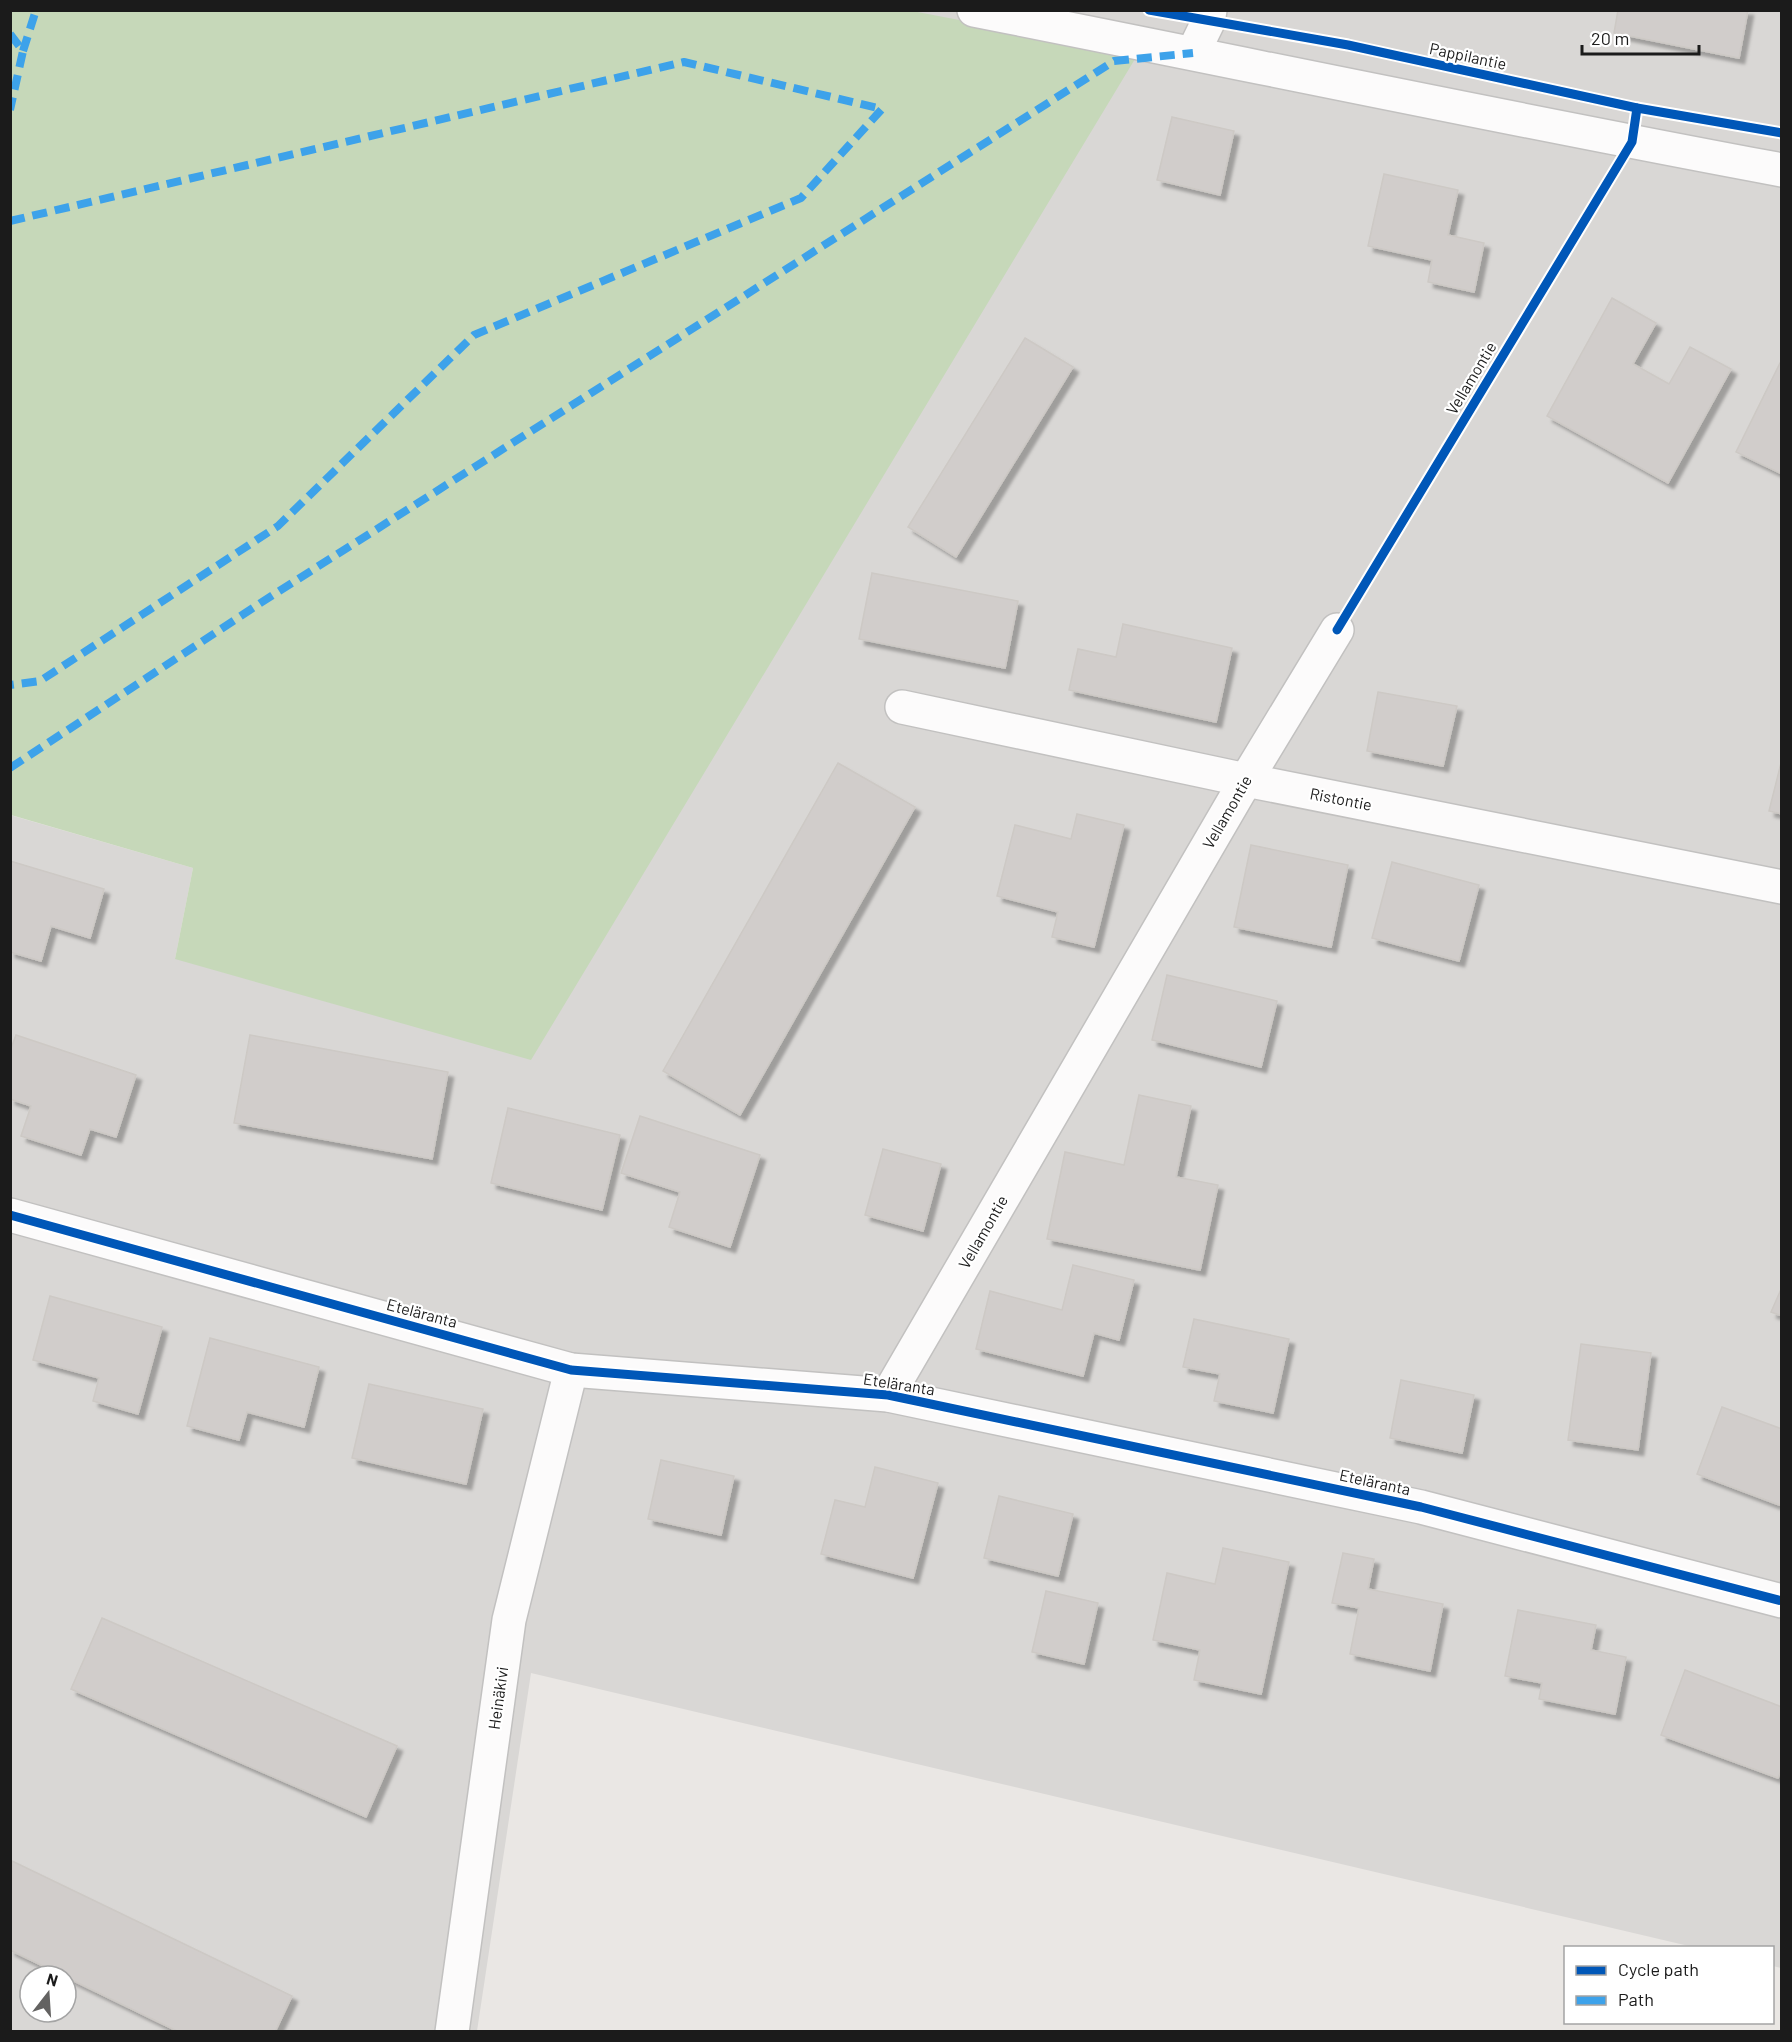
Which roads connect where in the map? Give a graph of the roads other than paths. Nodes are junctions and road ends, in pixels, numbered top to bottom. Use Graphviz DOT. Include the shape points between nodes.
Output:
graph roads {
  1 [pos="974,10"];
  2 [pos="1210,10"];
  3 [pos="1193,53"];
  4 [pos="1782,170"];
  5 [pos="1336,630"];
  6 [pos="902,707"];
  7 [pos="1246,780"];
  8 [pos="1782,886"];
  9 [pos="10,1215"];
  10 [pos="571,1370"];
  11 [pos="888,1395"];
  12 [pos="1782,1601"];
  13 [pos="452,2031"];
  1 -- 3 [label="street"];
  2 -- 3 [label="street"];
  3 -- 4 [label="street"];
  5 -- 7 [label="street, Vellamontie"];
  6 -- 7 [label="street, Ristontie"];
  7 -- 8 [label="street, Ristontie"];
  7 -- 11 [label="street, Vellamontie"];
  9 -- 10 [label="street, Eteläranta"];
  10 -- 11 [label="street, Eteläranta"];
  10 -- 13 [label="street, Heinäkivi" via="509,1620"];
  11 -- 12 [label="street, Eteläranta" via="1421,1507"];
}
